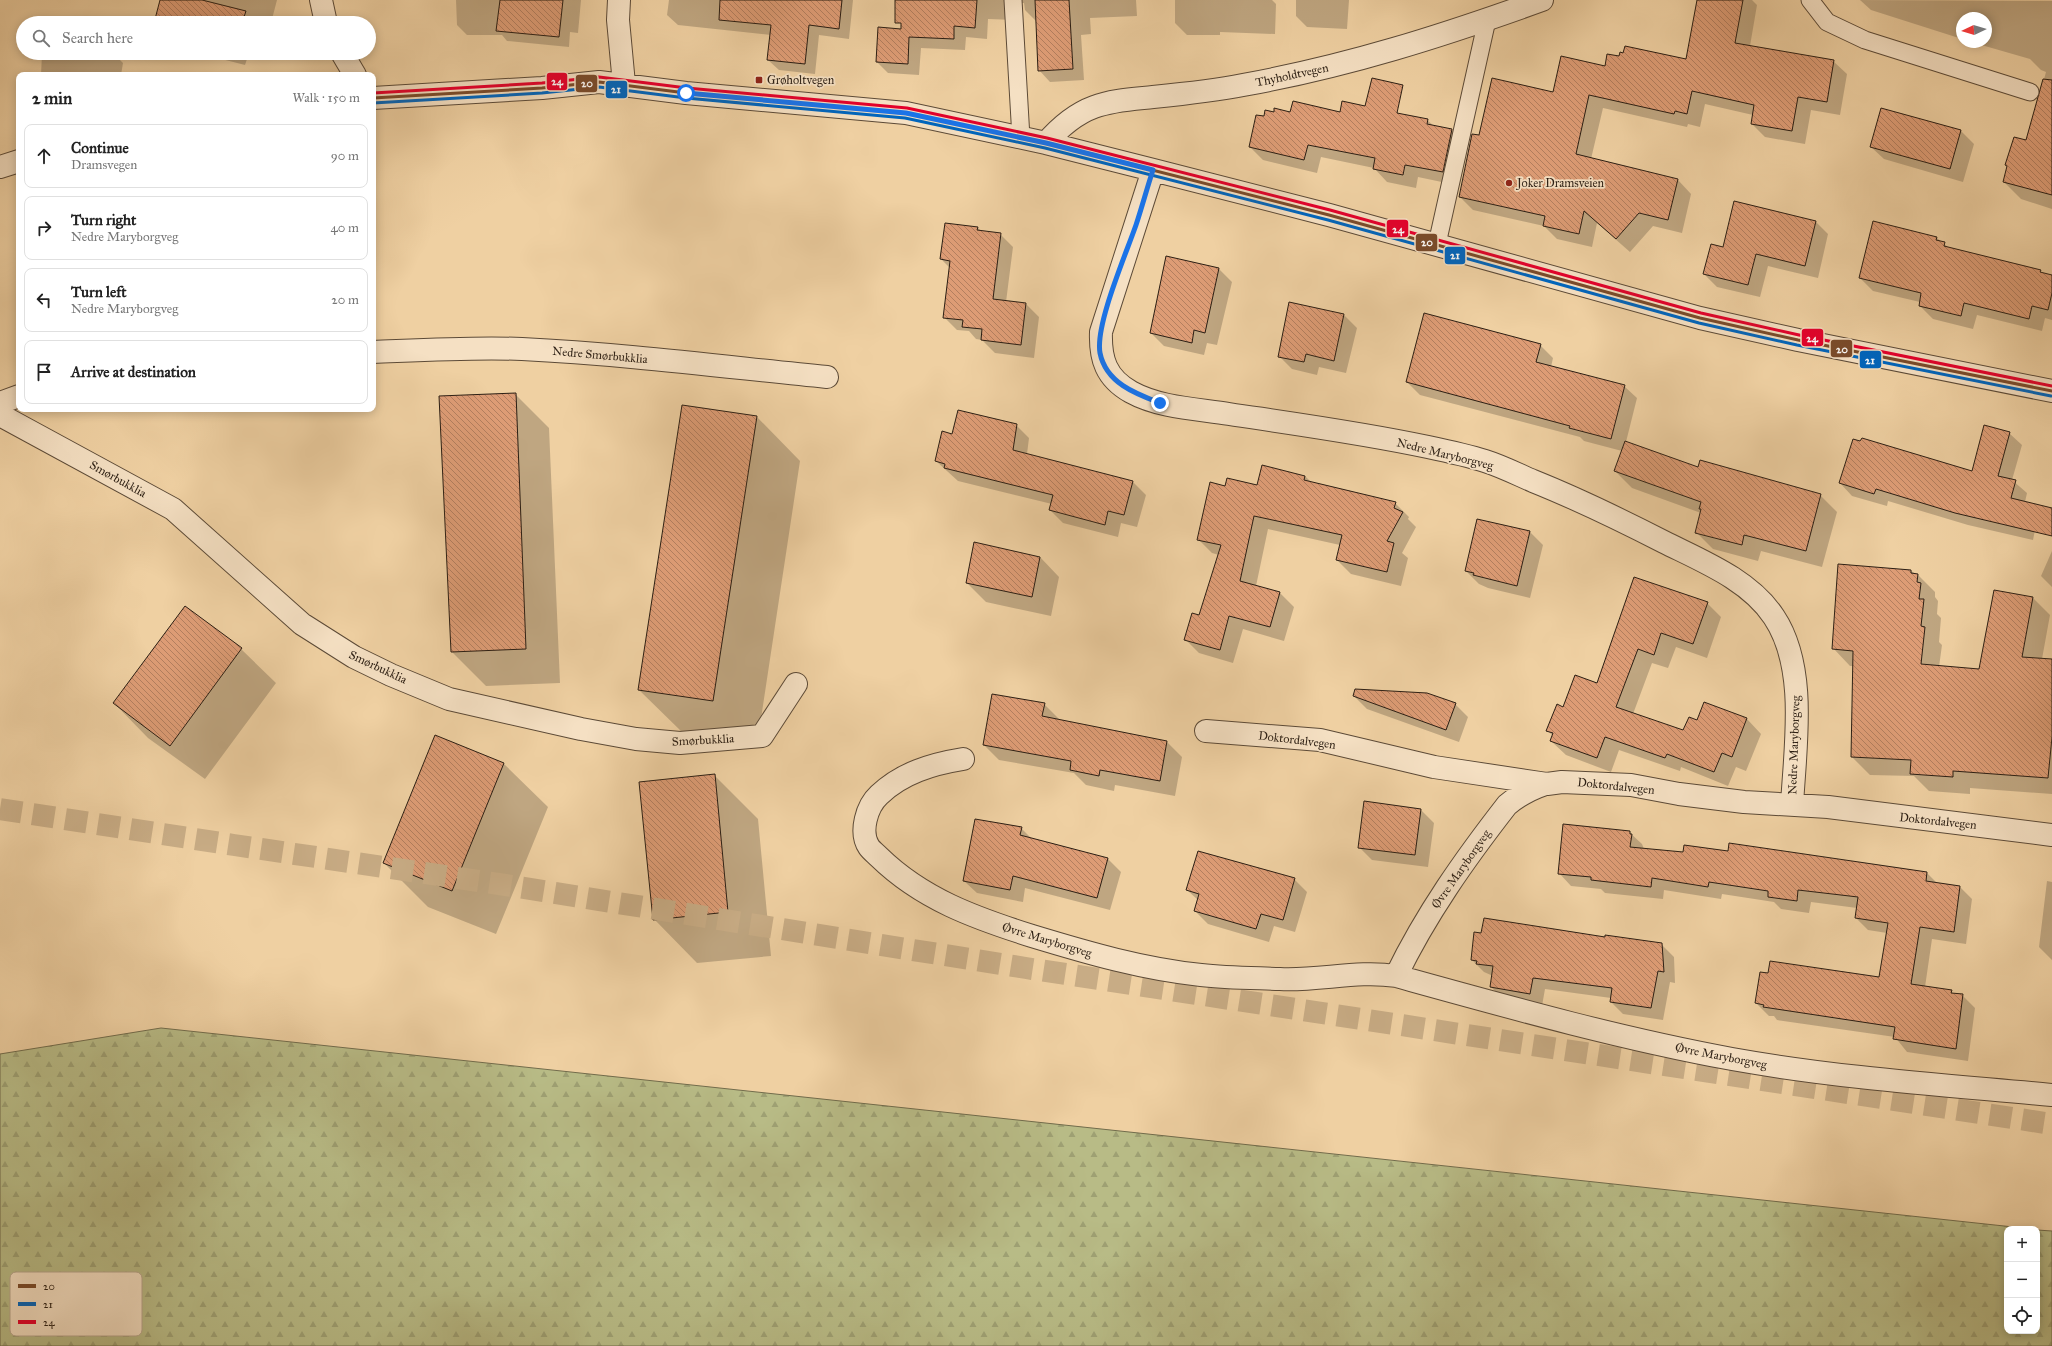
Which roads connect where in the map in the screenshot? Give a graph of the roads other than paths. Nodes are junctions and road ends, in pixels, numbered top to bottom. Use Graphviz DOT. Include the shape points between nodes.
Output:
graph roads {
  1 [pos="321,0"];
  2 [pos="619,0"];
  3 [pos="1013,0"];
  4 [pos="1542,0"];
  5 [pos="1810,0"];
  6 [pos="324,16"];
  7 [pos="1487,20"];
  8 [pos="346,60"];
  9 [pos="353,72"];
  10 [pos="624,84"];
  11 [pos="2030,92"];
  12 [pos="376,98"];
  13 [pos="1021,138"];
  14 [pos="1046,143"];
  15 [pos="16,162"];
  16 [pos="0,167"];
  17 [pos="1153,170"];
  18 [pos="1437,244"];
  19 [pos="376,352"];
  20 [pos="827,377"];
  21 [pos="2052,391"];
  22 [pos="16,397"];
  23 [pos="0,403"];
  24 [pos="0,415"];
  25 [pos="796,684"];
  26 [pos="1206,731"];
  27 [pos="963,759"];
  28 [pos="1547,784"];
  29 [pos="1792,805"];
  30 [pos="2052,835"];
  31 [pos="1396,976"];
  32 [pos="2052,1095"];
  1 -- 6 [label="street"];
  2 -- 10 [label="street"];
  3 -- 13 [label="lane"];
  4 -- 7 [label="street, Thyholdtvegen"];
  5 -- 11 [label="lane" via="1827,22 1865,40"];
  7 -- 14 [label="street, Thyholdtvegen" via="1382,54 1312,71 1242,85 1115,101 1094,106 1061,127"];
  7 -- 18 [label="lane"];
  8 -- 9 [label="street"];
  10 -- 12 [label="street" via="600,82"];
  10 -- 13 [label="street" via="686,93 906,113"];
  13 -- 14 [label="street"];
  14 -- 17 [label="street"];
  15 -- 16 [label="street"];
  17 -- 18 [label="street"];
  17 -- 29 [label="street, Nedre Maryborgveg" via="1101,332 1100,354 1107,370 1120,386 1133,394 1160,403 1428,447 1486,461 1628,523 1706,562 1751,590 1774,617 1788,647 1797,707"];
  18 -- 21 [label="street" via="1700,318"];
  19 -- 20 [label="street, Nedre Smørbukklia" via="520,349"];
  22 -- 23 [label="street"];
  24 -- 25 [label="street, Smørbukklia" via="173,509 302,624 354,658 449,699 581,729 680,744 762,736"];
  26 -- 28 [label="street, Doktordalvegen" via="1320,740 1434,766"];
  27 -- 31 [label="street, Øvre Maryborgveg" via="938,763 898,780 873,800 867,813 865,828 868,846 896,874 927,895 987,922 1099,956 1155,968 1202,975 1283,979 1354,976 1368,973"];
  28 -- 29 [label="street, Doktordalvegen" via="1562,782 1632,785 1679,794"];
  28 -- 31 [label="street, Øvre Maryborgveg" via="1530,789 1507,805 1451,881 1419,932"];
  29 -- 30 [label="street, Doktordalvegen" via="1828,807"];
  31 -- 32 [label="street, Øvre Maryborgveg" via="1594,1030 1732,1059 1868,1078"];
}
